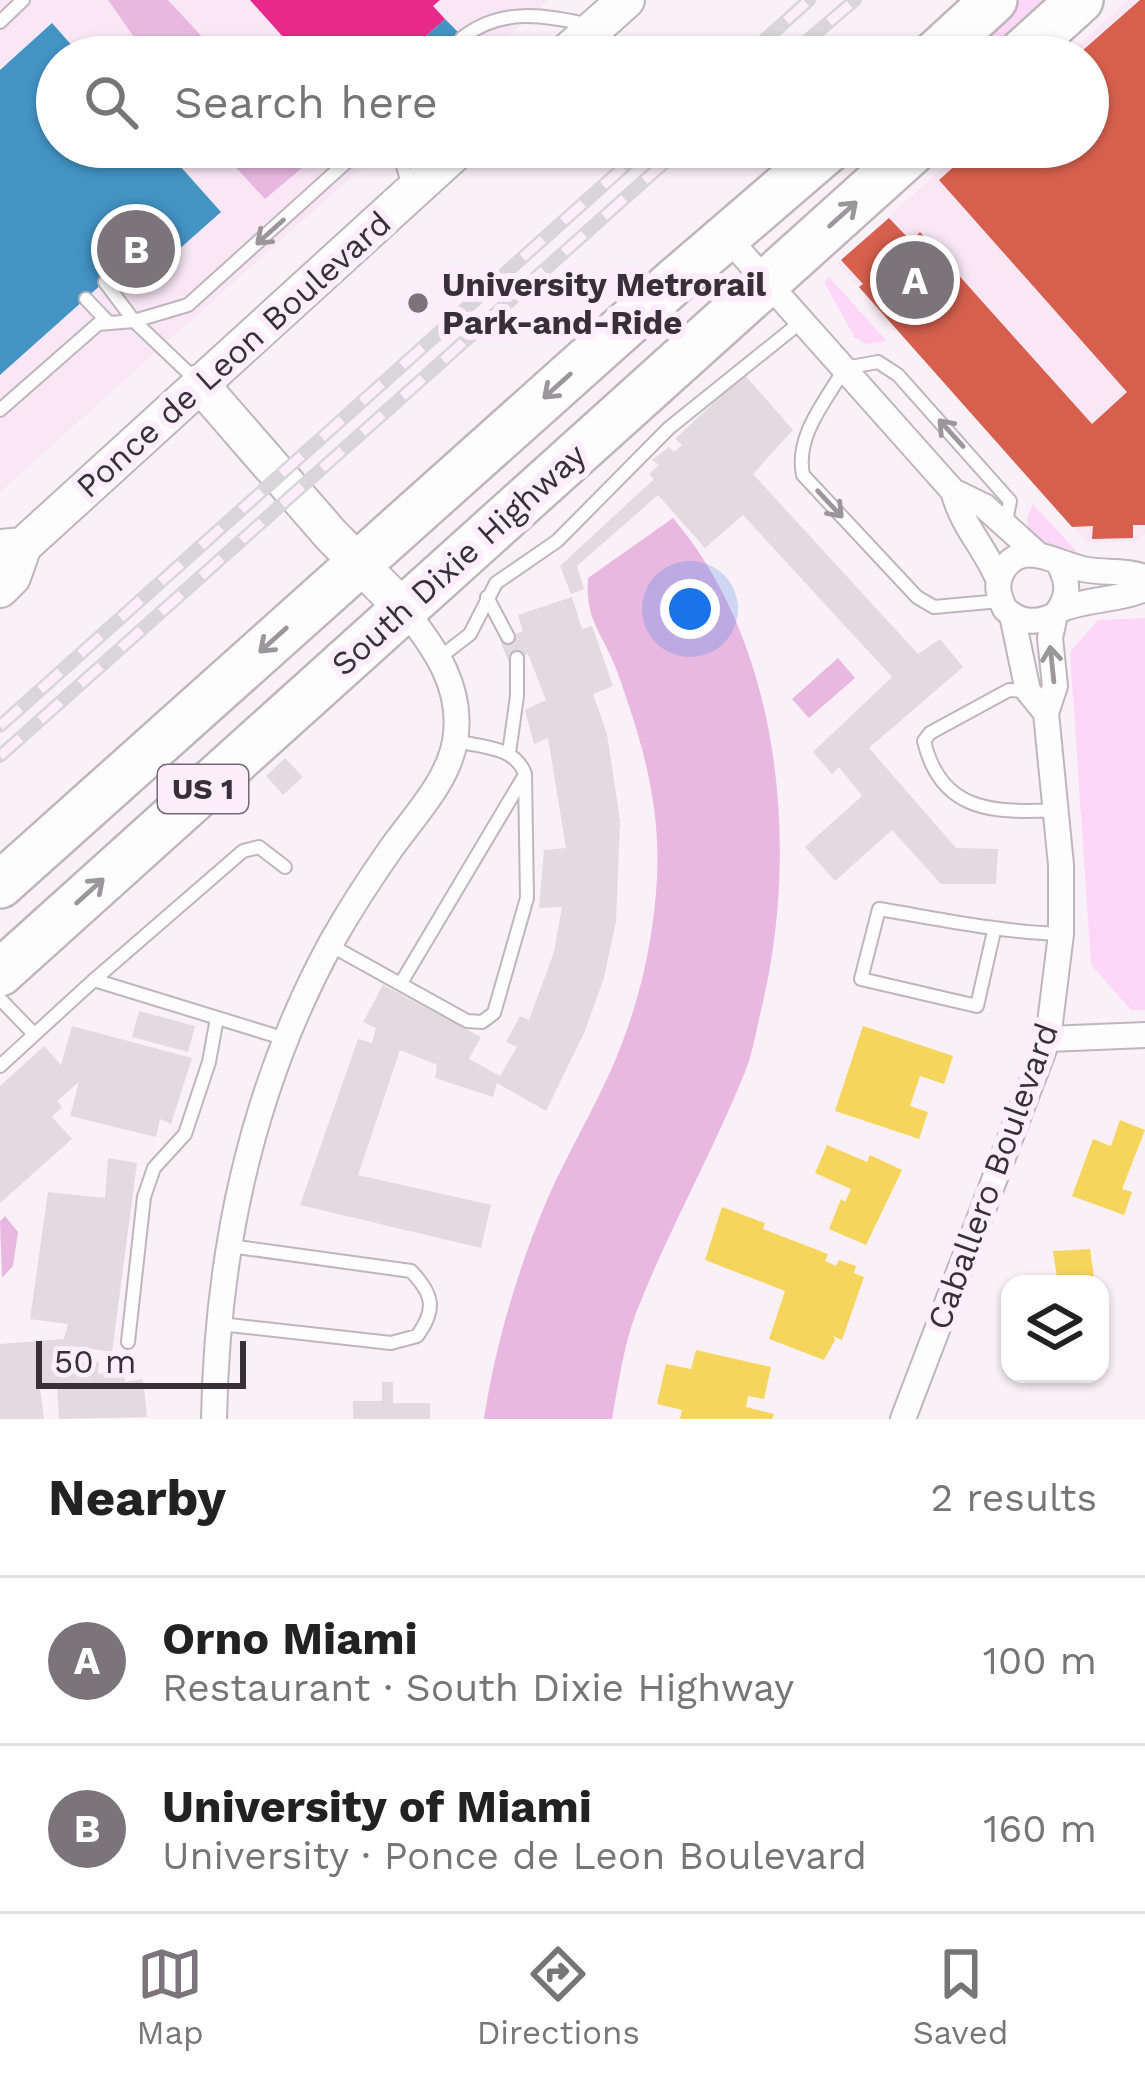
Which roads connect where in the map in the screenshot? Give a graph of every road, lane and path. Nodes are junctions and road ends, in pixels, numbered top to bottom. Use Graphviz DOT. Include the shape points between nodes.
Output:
graph roads {
  1 [pos="23,0"];
  2 [pos="626,0"];
  3 [pos="994,0"];
  4 [pos="1080,0"];
  5 [pos="0,22"];
  6 [pos="597,26"];
  7 [pos="464,36"];
  8 [pos="586,36"];
  9 [pos="955,36"];
  10 [pos="1040,36"];
  11 [pos="339,168"];
  12 [pos="404,168"];
  13 [pos="438,168"];
  14 [pos="806,168"];
  15 [pos="894,168"];
  16 [pos="411,192"];
  17 [pos="726,236"];
  18 [pos="105,282"];
  19 [pos="768,282"];
  20 [pos="86,298"];
  21 [pos="802,320"];
  22 [pos="134,321"];
  23 [pos="108,322"];
  24 [pos="845,368"];
  25 [pos="199,383"];
  26 [pos="0,410"];
  27 [pos="953,491"];
  28 [pos="1005,526"];
  29 [pos="12,547"];
  30 [pos="1047,558"];
  31 [pos="360,562"];
  32 [pos="1145,577"];
  33 [pos="0,589"];
  34 [pos="1145,589"];
  35 [pos="488,597"];
  36 [pos="1004,599"];
  37 [pos="404,609"];
  38 [pos="1057,612"];
  39 [pos="508,637"];
  40 [pos="439,658"];
  41 [pos="517,658"];
  42 [pos="1028,691"];
  43 [pos="1046,713"];
  44 [pos="455,741"];
  45 [pos="509,753"];
  46 [pos="525,774"];
  47 [pos="1057,810"];
  48 [pos="285,867"];
  49 [pos="0,885"];
  50 [pos="994,931"];
  51 [pos="1061,934"];
  52 [pos="330,945"];
  53 [pos="94,980"];
  54 [pos="401,983"];
  55 [pos="8,993"];
  56 [pos="0,999"];
  57 [pos="217,1018"];
  58 [pos="0,1028"];
  59 [pos="34,1034"];
  60 [pos="1145,1035"];
  61 [pos="286,1039"];
  62 [pos="1048,1039"];
  63 [pos="0,1066"];
  64 [pos="228,1246"];
  65 [pos="218,1324"];
  66 [pos="128,1342"];
  67 [pos="214,1419"];
  68 [pos="903,1419"];
  1 -- 5 [label="lane"];
  2 -- 6 [label="main road"];
  3 -- 9 [label="highway"];
  4 -- 10 [label="highway"];
  6 -- 7 [label="lane" via="515,16"];
  6 -- 8 [label="main road"];
  11 -- 22 [label="lane, one-way" via="188,304"];
  12 -- 16 [label="lane"];
  13 -- 16 [label="main road, Ponce de Leon Boulevard"];
  14 -- 17 [label="highway, South Dixie Highway / US 1"];
  19 -- 15 [label="highway, South Dixie Highway / US 1, one-way"];
  16 -- 25 [label="main road, Ponce de Leon Boulevard"];
  17 -- 19 [label="street"];
  17 -- 31 [label="highway, South Dixie Highway / US 1, one-way"];
  18 -- 22 [label="lane"];
  19 -- 21 [label="street"];
  19 -- 37 [label="highway, South Dixie Highway / US 1"];
  20 -- 23 [label="lane"];
  21 -- 24 [label="street"];
  21 -- 35 [label="lane" via="669,428 557,541"];
  22 -- 23 [label="lane"];
  22 -- 25 [label="lane"];
  23 -- 26 [label="lane" via="84,333"];
  24 -- 27 [label="street"];
  28 -- 24 [label="lane, one-way" via="1010,501 898,375 878,362"];
  24 -- 36 [label="lane, one-way" via="808,430 799,454 803,476 917,598 934,607"];
  25 -- 29 [label="main road, Ponce de Leon Boulevard"];
  25 -- 31 [label="main road"];
  27 -- 28 [label="street"];
  27 -- 36 [label="street"];
  28 -- 30 [label="street"];
  29 -- 33 [label="main road, Ponce de Leon Boulevard" via="13,577"];
  30 -- 32 [label="street"];
  30 -- 36 [label="street" via="1012,560"];
  30 -- 38 [label="street" via="1067,582"];
  31 -- 37 [label="main road"];
  31 -- 49 [label="highway, South Dixie Highway / US 1, one-way"];
  34 -- 38 [label="street"];
  35 -- 39 [label="lane"];
  35 -- 40 [label="lane" via="470,634"];
  36 -- 38 [label="street" via="1033,622"];
  36 -- 42 [label="street"];
  37 -- 40 [label="street"];
  55 -- 37 [label="highway, South Dixie Highway / US 1, one-way"];
  43 -- 38 [label="street, Caballero Boulevard, one-way" via="1055,686 1050,638"];
  40 -- 44 [label="street" via="453,690"];
  41 -- 45 [label="lane"];
  42 -- 43 [label="street"];
  42 -- 47 [label="lane" via="1009,691 930,733 927,752 970,805"];
  43 -- 47 [label="street, Caballero Boulevard"];
  44 -- 45 [label="lane"];
  44 -- 52 [label="street" via="436,785"];
  45 -- 46 [label="lane"];
  46 -- 54 [label="lane"];
  46 -- 54 [label="lane" via="527,898 494,1013 467,1021"];
  47 -- 51 [label="street, Caballero Boulevard"];
  48 -- 53 [label="lane" via="259,847 243,851"];
  50 -- 50 [label="lane" via="879,909 861,979 977,1006"];
  50 -- 51 [label="lane"];
  51 -- 62 [label="street, Caballero Boulevard"];
  52 -- 54 [label="lane"];
  52 -- 61 [label="street"];
  53 -- 57 [label="lane"];
  53 -- 59 [label="lane"];
  55 -- 56 [label="lane"];
  55 -- 58 [label="lane"];
  55 -- 59 [label="lane"];
  57 -- 61 [label="lane"];
  57 -- 66 [label="lane" via="185,1134 154,1168 144,1197"];
  59 -- 63 [label="lane"];
  60 -- 62 [label="street"];
  61 -- 64 [label="street" via="252,1134"];
  62 -- 68 [label="street, Caballero Boulevard"];
  64 -- 65 [label="street"];
  64 -- 65 [label="lane" via="412,1270 428,1289 430,1319 417,1336 392,1343"];
  65 -- 67 [label="street"];
}
